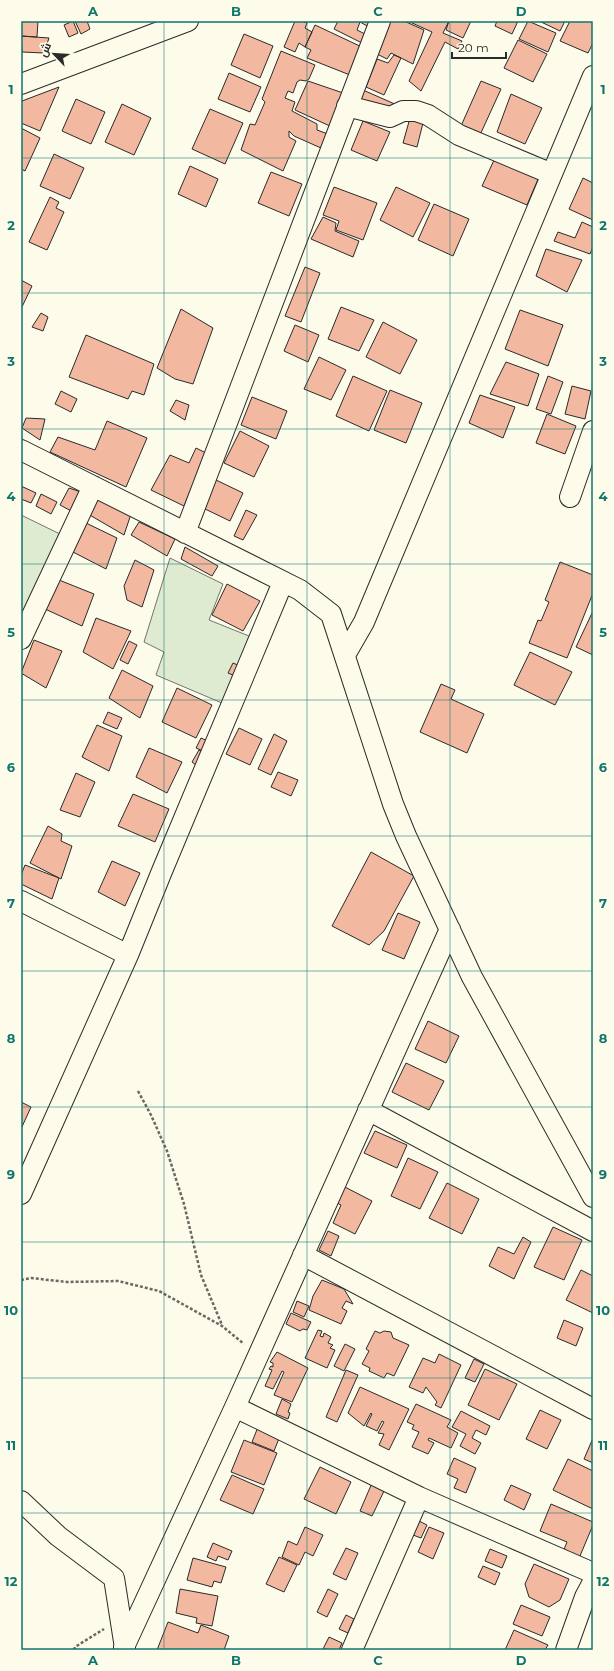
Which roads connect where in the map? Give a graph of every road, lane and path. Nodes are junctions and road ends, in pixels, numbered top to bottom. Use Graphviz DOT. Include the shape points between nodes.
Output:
graph roads {
  1 [pos="188,21"];
  2 [pos="380,21"];
  3 [pos="593,76"];
  4 [pos="21,84"];
  5 [pos="347,106"];
  6 [pos="552,174"];
  7 [pos="593,431"];
  8 [pos="21,450"];
  9 [pos="93,486"];
  10 [pos="570,497"];
  11 [pos="185,533"];
  12 [pos="283,582"];
  13 [pos="21,639"];
  14 [pos="345,655"];
  15 [pos="21,901"];
  16 [pos="450,929"];
  17 [pos="128,955"];
  18 [pos="138,1091"];
  19 [pos="368,1110"];
  20 [pos="21,1194"];
  21 [pos="593,1197"];
  22 [pos="593,1231"];
  23 [pos="303,1255"];
  24 [pos="21,1280"];
  25 [pos="222,1326"];
  26 [pos="258,1356"];
  27 [pos="235,1407"];
  28 [pos="593,1409"];
  29 [pos="419,1497"];
  30 [pos="21,1501"];
  31 [pos="593,1573"];
  32 [pos="590,1593"];
  33 [pos="120,1622"];
  34 [pos="125,1649"];
  35 [pos="74,1650"];
  36 [pos="352,1650"];
  37 [pos="566,1650"];
  1 -- 4 [label="street"];
  2 -- 5 [label="street"];
  3 -- 6 [label="street"];
  5 -- 6 [label="street" via="390,117 403,111 416,111 428,115 459,135"];
  5 -- 11 [label="street"];
  6 -- 14 [label="street" via="364,622"];
  7 -- 10 [label="street"];
  8 -- 9 [label="street"];
  9 -- 11 [label="street"];
  9 -- 13 [label="street"];
  11 -- 12 [label="street"];
  12 -- 14 [label="street" via="300,590 330,614"];
  12 -- 17 [label="street"];
  14 -- 16 [label="street" via="393,804"];
  15 -- 17 [label="street"];
  16 -- 19 [label="street"];
  16 -- 21 [label="street" via="472,977"];
  17 -- 20 [label="street"];
  18 -- 25 [label="path" via="167,1151 184,1204 201,1275"];
  19 -- 22 [label="street"];
  19 -- 23 [label="street"];
  23 -- 26 [label="street"];
  23 -- 28 [label="street"];
  24 -- 25 [label="path" via="31,1278 67,1282 118,1281 159,1291"];
  25 -- 26 [label="path"];
  26 -- 27 [label="street"];
  27 -- 29 [label="street"];
  27 -- 34 [label="street"];
  29 -- 31 [label="street"];
  29 -- 36 [label="street"];
  30 -- 33 [label="street" via="58,1536 114,1578"];
  32 -- 37 [label="street"];
  33 -- 34 [label="street"];
  33 -- 35 [label="path" via="98,1632"];
}
